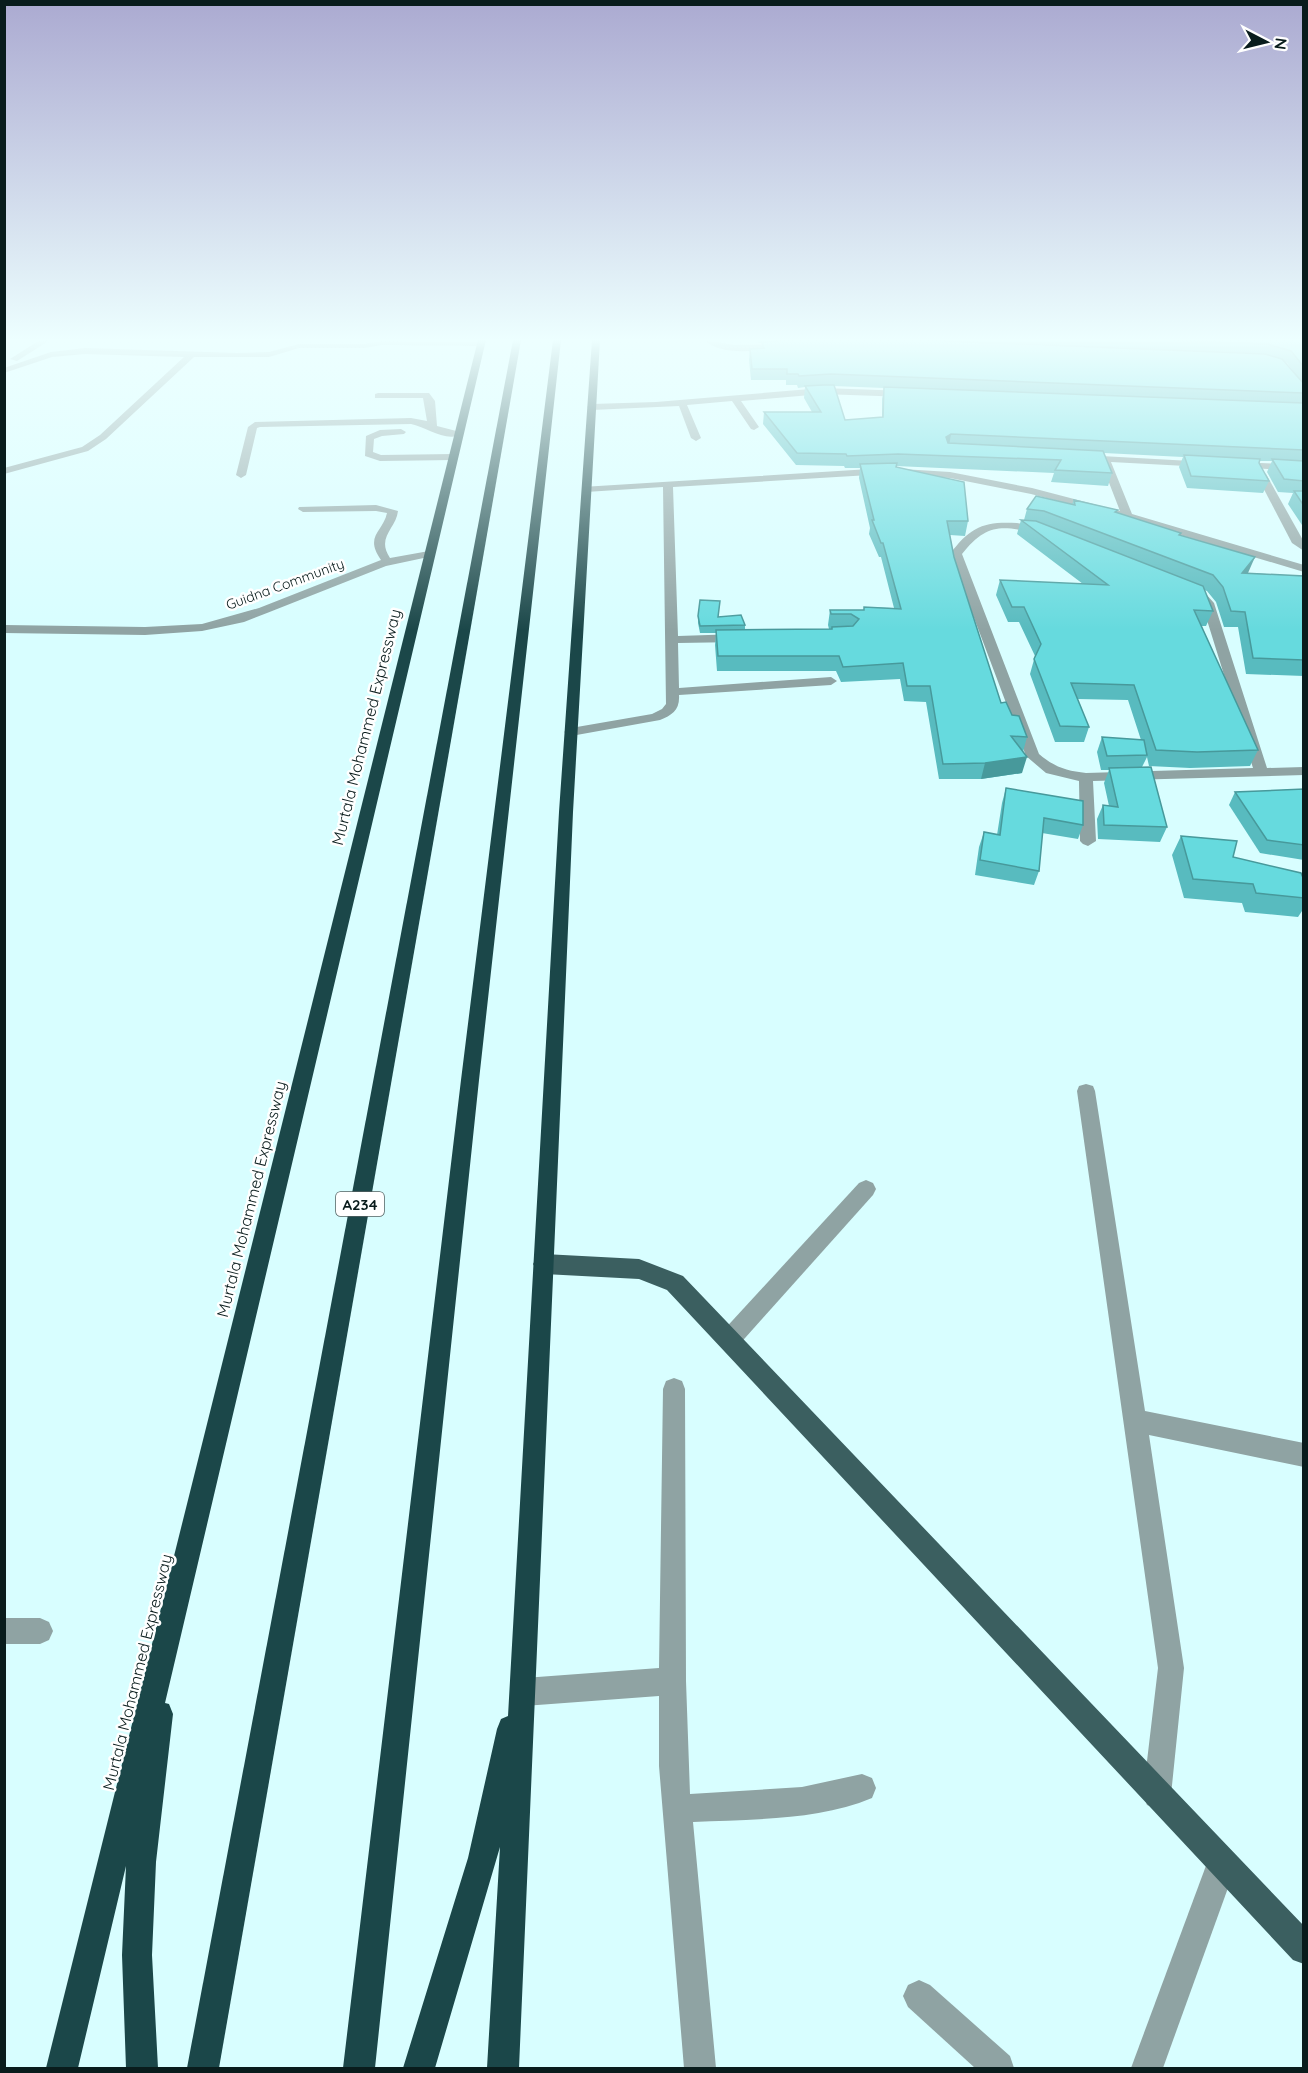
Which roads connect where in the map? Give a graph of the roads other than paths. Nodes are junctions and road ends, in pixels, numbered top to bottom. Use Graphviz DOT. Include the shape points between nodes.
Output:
graph roads {
  1 [pos="103,437"];
  2 [pos="251,437"];
  3 [pos="371,437"];
  4 [pos="458,437"];
  5 [pos="499,437"];
  6 [pos="546,437"];
  7 [pos="590,437"];
  8 [pos="453,457"];
  9 [pos="1072,458"];
  10 [pos="1106,459"];
  11 [pos="1304,468"];
  12 [pos="4,471"];
  13 [pos="1261,474"];
  14 [pos="242,475"];
  15 [pos="668,484"];
  16 [pos="586,489"];
  17 [pos="303,509"];
  18 [pos="1127,516"];
  19 [pos="1056,538"];
  20 [pos="1304,548"];
  21 [pos="429,554"];
  22 [pos="387,561"];
  23 [pos="1304,568"];
  24 [pos="1188,589"];
  25 [pos="4,629"];
  26 [pos="753,638"];
  27 [pos="670,640"];
  28 [pos="831,681"];
  29 [pos="673,692"];
  30 [pos="571,732"];
  31 [pos="1261,771"];
  32 [pos="1304,771"];
  33 [pos="1086,777"];
  34 [pos="1088,841"];
  35 [pos="1086,1091"];
  36 [pos="866,1189"];
  37 [pos="544,1264"];
  38 [pos="729,1341"];
  39 [pos="674,1389"];
  40 [pos="1135,1421"];
  41 [pos="1304,1455"];
  42 [pos="180,1585"];
  43 [pos="4,1631"];
  44 [pos="40,1631"];
  45 [pos="526,1645"];
  46 [pos="672,1680"];
  47 [pos="524,1692"];
  48 [pos="862,1788"];
  49 [pos="1157,1796"];
  50 [pos="677,1809"];
  51 [pos="1222,1863"];
  52 [pos="1304,1949"];
  53 [pos="919,1996"];
  54 [pos="62,2068"];
  55 [pos="142,2068"];
  56 [pos="203,2068"];
  57 [pos="359,2068"];
  58 [pos="419,2068"];
  59 [pos="503,2068"];
  60 [pos="700,2068"];
  61 [pos="998,2068"];
  62 [pos="1147,2068"];
  1 -- 12 [label="street" via="85,449"];
  2 -- 14 [label="street"];
  3 -- 8 [label="street" via="368,454 380,458"];
  4 -- 8 [label="highway, Murtala Mohammed Expressway"];
  5 -- 56 [label="highway, A234"];
  6 -- 57 [label="highway"];
  7 -- 16 [label="highway"];
  8 -- 21 [label="highway, Murtala Mohammed Expressway"];
  9 -- 10 [label="street"];
  10 -- 11 [label="street"];
  10 -- 18 [label="street"];
  13 -- 20 [label="street"];
  15 -- 16 [label="street"];
  15 -- 18 [label="street" via="886,471 1013,487"];
  15 -- 27 [label="street"];
  16 -- 30 [label="highway"];
  17 -- 22 [label="street" via="393,511 381,532 380,551"];
  18 -- 23 [label="street"];
  19 -- 33 [label="street" via="1012,526 991,528 976,532 956,554 1033,756 1046,769"];
  21 -- 22 [label="street, Guidna Community"];
  21 -- 42 [label="highway, Murtala Mohammed Expressway"];
  22 -- 25 [label="street, Guidna Community" via="240,619 192,629"];
  24 -- 31 [label="street" via="1208,603"];
  26 -- 27 [label="street"];
  27 -- 29 [label="street"];
  28 -- 29 [label="street"];
  29 -- 30 [label="street" via="673,704 655,717"];
  30 -- 37 [label="highway"];
  31 -- 32 [label="street"];
  31 -- 33 [label="street"];
  33 -- 34 [label="street"];
  35 -- 40 [label="street"];
  36 -- 38 [label="street"];
  37 -- 38 [label="main road" via="639,1269 675,1283"];
  37 -- 45 [label="highway"];
  38 -- 49 [label="main road"];
  39 -- 46 [label="street"];
  40 -- 41 [label="street"];
  40 -- 49 [label="street" via="1171,1668"];
  42 -- 54 [label="highway, Murtala Mohammed Expressway"];
  42 -- 55 [label="highway" via="152,1761 141,1862 137,1955"];
  43 -- 44 [label="street"];
  45 -- 47 [label="highway"];
  45 -- 58 [label="highway" via="501,1790"];
  46 -- 47 [label="street"];
  46 -- 50 [label="street"];
  47 -- 59 [label="highway"];
  48 -- 50 [label="street" via="802,1802"];
  49 -- 51 [label="main road"];
  50 -- 60 [label="street"];
  51 -- 52 [label="main road"];
  51 -- 62 [label="street"];
  53 -- 61 [label="street"];
}
